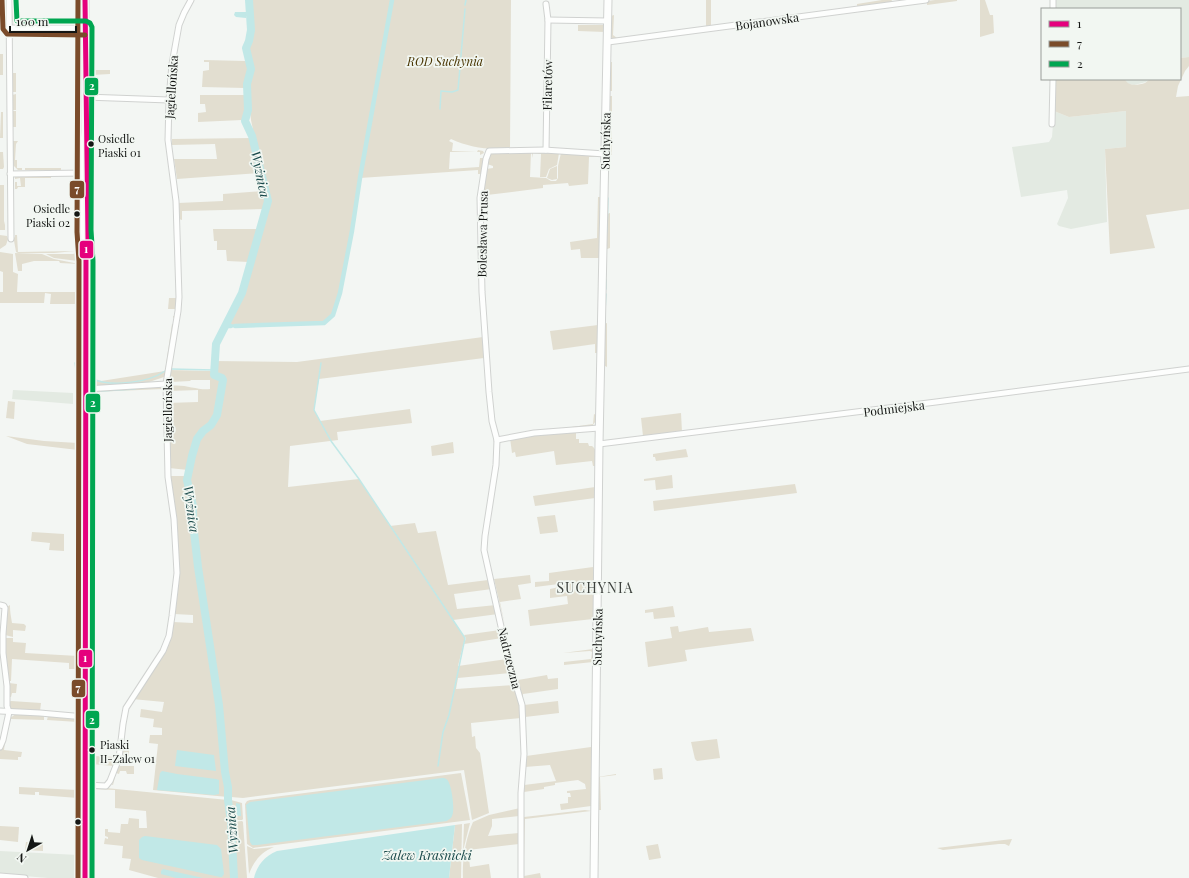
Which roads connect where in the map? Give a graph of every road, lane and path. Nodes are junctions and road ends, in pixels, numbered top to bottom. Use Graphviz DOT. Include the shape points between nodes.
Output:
graph roads {
  1 [pos="9,0"];
  2 [pos="85,0"];
  3 [pos="191,0"];
  4 [pos="608,0"];
  5 [pos="926,0"];
  6 [pos="546,4"];
  7 [pos="548,20"];
  8 [pos="607,21"];
  9 [pos="10,28"];
  10 [pos="85,28"];
  11 [pos="608,42"];
  12 [pos="1052,80"];
  13 [pos="85,98"];
  14 [pos="169,100"];
  15 [pos="1052,124"];
  16 [pos="546,150"];
  17 [pos="605,154"];
  18 [pos="9,172"];
  19 [pos="86,173"];
  20 [pos="11,239"];
  21 [pos="485,337"];
  22 [pos="1189,368"];
  23 [pos="166,384"];
  24 [pos="86,389"];
  25 [pos="599,428"];
  26 [pos="497,440"];
  27 [pos="599,444"];
  28 [pos="2,606"];
  29 [pos="0,711"];
  30 [pos="9,712"];
  31 [pos="85,717"];
  32 [pos="0,747"];
  33 [pos="85,785"];
  34 [pos="0,876"];
  35 [pos="25,878"];
  36 [pos="85,878"];
  37 [pos="521,878"];
  38 [pos="594,878"];
  1 -- 9 [label="street"];
  2 -- 10 [label="street"];
  3 -- 14 [label="street, Jagiellońska" via="178,30"];
  4 -- 8 [label="street, Suchyńska"];
  5 -- 11 [label="street, Bojanowska"];
  6 -- 7 [label="street, Filaretów"];
  7 -- 8 [label="street"];
  7 -- 16 [label="street, Filaretów"];
  8 -- 11 [label="street, Suchyńska"];
  9 -- 10 [label="street"];
  9 -- 18 [label="street"];
  10 -- 13 [label="street"];
  11 -- 17 [label="street, Suchyńska"];
  12 -- 15 [label="street"];
  13 -- 14 [label="street"];
  13 -- 19 [label="street" via="88,144"];
  14 -- 23 [label="street, Jagiellońska" via="168,140 176,201 178,311"];
  16 -- 17 [label="street, Bolesława Prusa"];
  16 -- 21 [label="street, Bolesława Prusa" via="488,152 480,198"];
  17 -- 25 [label="street, Suchyńska"];
  18 -- 19 [label="street"];
  18 -- 20 [label="street"];
  19 -- 24 [label="street"];
  21 -- 26 [label="street, Nadrzeczna" via="491,412"];
  22 -- 27 [label="street, Podmiejska"];
  23 -- 24 [label="street"];
  23 -- 33 [label="street, Jagiellońska" via="168,478 174,519 177,573 169,636 159,658 126,708 119,758 109,785"];
  24 -- 31 [label="street"];
  25 -- 26 [label="street" via="534,433"];
  25 -- 27 [label="street, Suchyńska"];
  26 -- 37 [label="street, Nadrzeczna" via="484,550 508,658 522,705 524,754 521,793"];
  27 -- 38 [label="street, Suchyńska"];
  28 -- 30 [label="street"];
  29 -- 30 [label="street"];
  30 -- 31 [label="street"];
  30 -- 32 [label="street"];
  31 -- 33 [label="street"];
  33 -- 36 [label="street"];
  34 -- 35 [label="street"];
}
